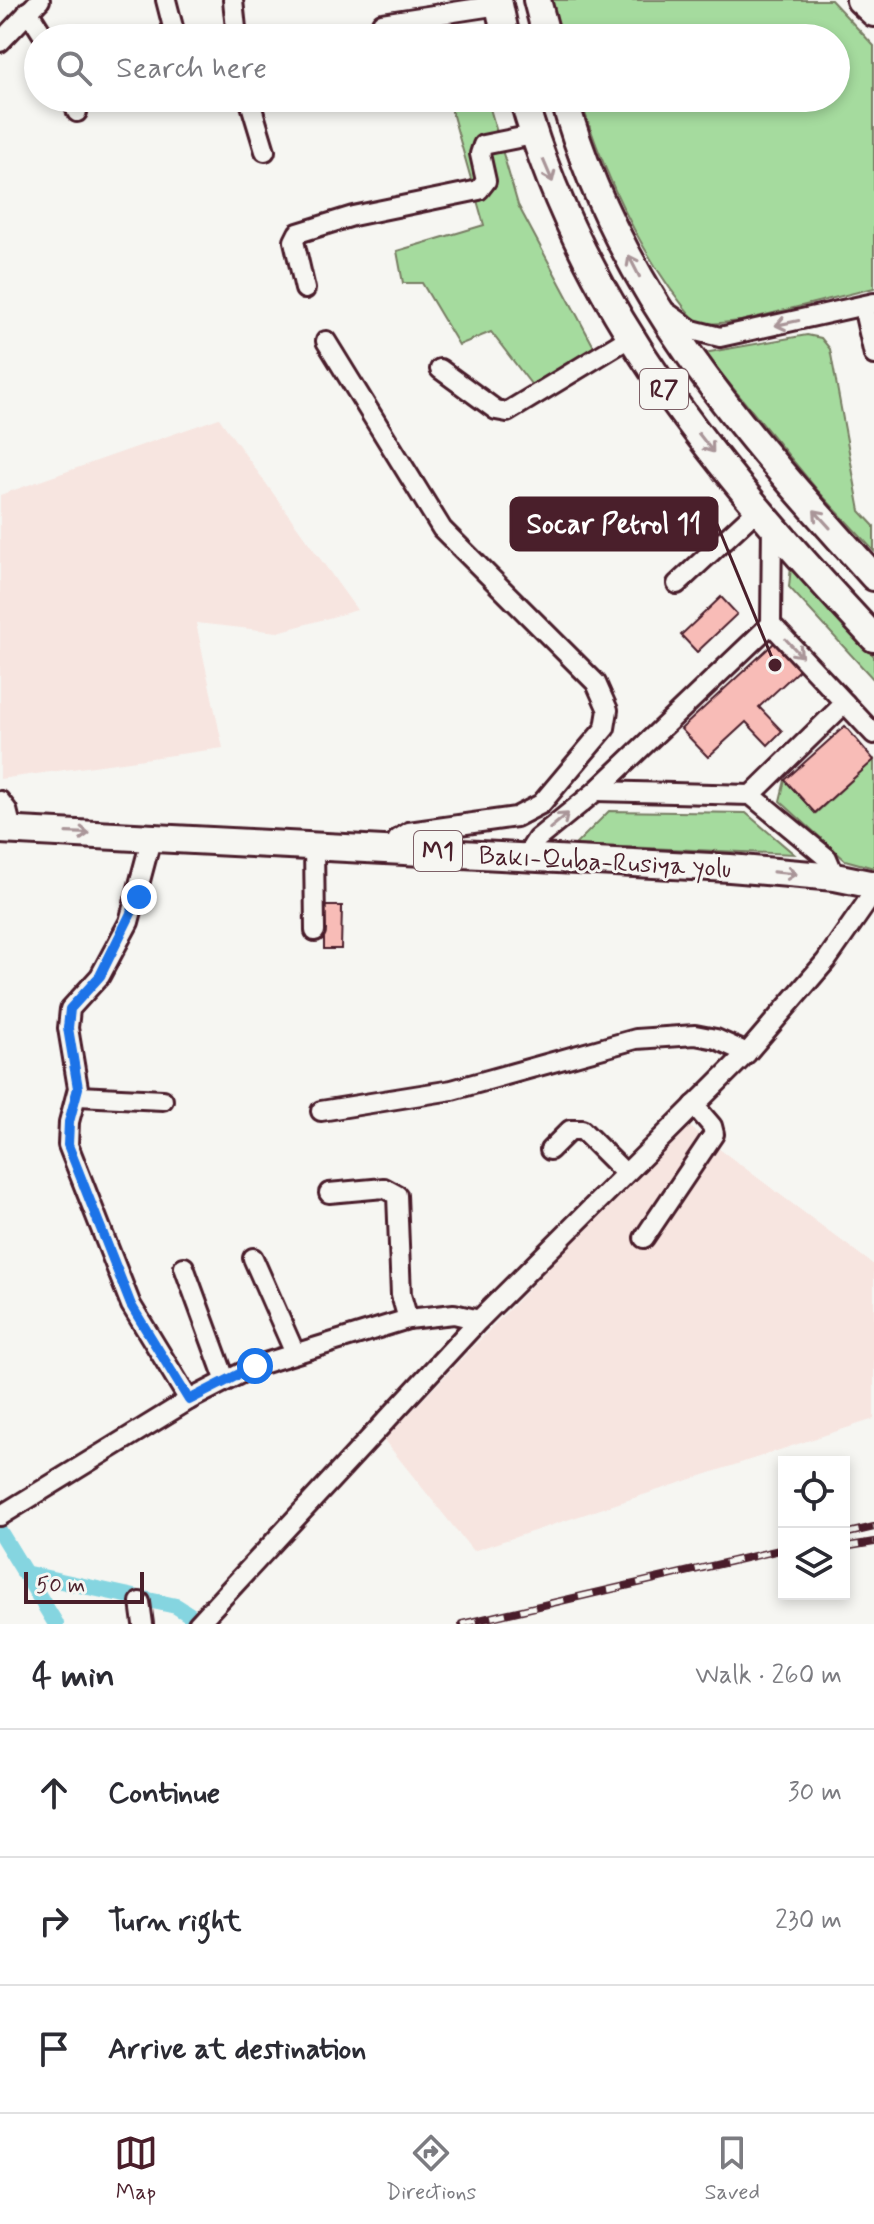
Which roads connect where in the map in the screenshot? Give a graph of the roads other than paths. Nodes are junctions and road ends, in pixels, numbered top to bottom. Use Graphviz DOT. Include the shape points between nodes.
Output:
graph roads {
  1 [pos="166,0"];
  2 [pos="233,0"];
  3 [pos="537,0"];
  4 [pos="860,0"];
  5 [pos="498,2"];
  6 [pos="34,6"];
  7 [pos="874,13"];
  8 [pos="382,23"];
  9 [pos="172,24"];
  10 [pos="236,24"];
  11 [pos="503,24"];
  12 [pos="543,24"];
  13 [pos="0,42"];
  14 [pos="253,112"];
  15 [pos="527,112"];
  16 [pos="569,112"];
  17 [pos="533,135"];
  18 [pos="265,151"];
  19 [pos="305,289"];
  20 [pos="650,297"];
  21 [pos="869,304"];
  22 [pos="629,338"];
  23 [pos="326,341"];
  24 [pos="874,355"];
  25 [pos="440,369"];
  26 [pos="766,516"];
  27 [pos="874,577"];
  28 [pos="677,584"];
  29 [pos="771,624"];
  30 [pos="874,638"];
  31 [pos="845,703"];
  32 [pos="874,734"];
  33 [pos="596,791"];
  34 [pos="751,795"];
  35 [pos="0,801"];
  36 [pos="6,830"];
  37 [pos="152,836"];
  38 [pos="314,844"];
  39 [pos="394,848"];
  40 [pos="526,856"];
  41 [pos="835,877"];
  42 [pos="874,885"];
  43 [pos="874,892"];
  44 [pos="315,931"];
  45 [pos="747,1053"];
  46 [pos="78,1096"];
  47 [pos="163,1100"];
  48 [pos="694,1105"];
  49 [pos="321,1111"];
  50 [pos="550,1150"];
  51 [pos="625,1173"];
  52 [pos="329,1193"];
  53 [pos="644,1238"];
  54 [pos="253,1258"];
  55 [pos="184,1267"];
  56 [pos="408,1319"];
  57 [pos="479,1320"];
  58 [pos="294,1351"];
  59 [pos="225,1379"];
  60 [pos="189,1400"];
  61 [pos="0,1516"];
  62 [pos="140,1602"];
  63 [pos="143,1624"];
  64 [pos="198,1624"];
  1 -- 9 [label="street"];
  2 -- 10 [label="street"];
  3 -- 12 [label="highway"];
  4 -- 7 [label="highway"];
  5 -- 8 [label="street"];
  5 -- 11 [label="highway"];
  6 -- 13 [label="street"];
  14 -- 18 [label="street"];
  15 -- 17 [label="highway, R7"];
  20 -- 16 [label="highway, R7, one-way" via="613,228"];
  17 -- 19 [label="street" via="483,145 486,181 479,190 298,233 294,241"];
  17 -- 22 [label="highway, R7, one-way" via="579,245"];
  21 -- 20 [label="street, one-way" via="720,337 692,330"];
  27 -- 20 [label="highway, R7, one-way" via="734,418"];
  21 -- 24 [label="street"];
  22 -- 25 [label="street" via="507,412 496,410"];
  22 -- 26 [label="highway, R7, one-way"];
  23 -- 39 [label="street" via="442,529 596,683 608,710 605,728 541,804 516,817 409,832"];
  26 -- 28 [label="street"];
  26 -- 29 [label="street"];
  26 -- 30 [label="highway, R7"];
  29 -- 31 [label="street, one-way"];
  29 -- 33 [label="street"];
  31 -- 32 [label="street"];
  31 -- 34 [label="street"];
  33 -- 34 [label="street"];
  40 -- 33 [label="street, one-way" via="537,839"];
  34 -- 41 [label="street" via="827,858"];
  35 -- 36 [label="street" via="7,810"];
  36 -- 37 [label="highway, Bakı-Quba-Rusiya yolu / M1, one-way"];
  37 -- 38 [label="highway, Bakı-Quba-Rusiya yolu / M1"];
  37 -- 46 [label="street" via="129,922 100,976 70,1009"];
  38 -- 39 [label="highway, Bakı-Quba-Rusiya yolu / M1"];
  38 -- 44 [label="street"];
  39 -- 40 [label="highway, Bakı-Quba-Rusiya yolu / M1"];
  40 -- 41 [label="highway, Bakı-Quba-Rusiya yolu / M1, one-way"];
  41 -- 42 [label="highway, Bakı-Quba-Rusiya yolu / M1"];
  43 -- 45 [label="street" via="826,961"];
  45 -- 48 [label="street"];
  45 -- 49 [label="street" via="695,1035 636,1039 452,1090"];
  46 -- 47 [label="street"];
  46 -- 60 [label="street" via="68,1145 131,1305"];
  48 -- 51 [label="street"];
  48 -- 53 [label="street" via="714,1134"];
  50 -- 51 [label="street" via="570,1130 582,1130"];
  51 -- 57 [label="street"];
  52 -- 56 [label="street" via="384,1188 397,1195 401,1295"];
  54 -- 58 [label="street"];
  55 -- 59 [label="street"];
  56 -- 57 [label="street" via="454,1314"];
  56 -- 58 [label="street"];
  57 -- 64 [label="street"];
  58 -- 59 [label="street"];
  59 -- 60 [label="street"];
  60 -- 61 [label="street"];
  62 -- 63 [label="street"];
}
